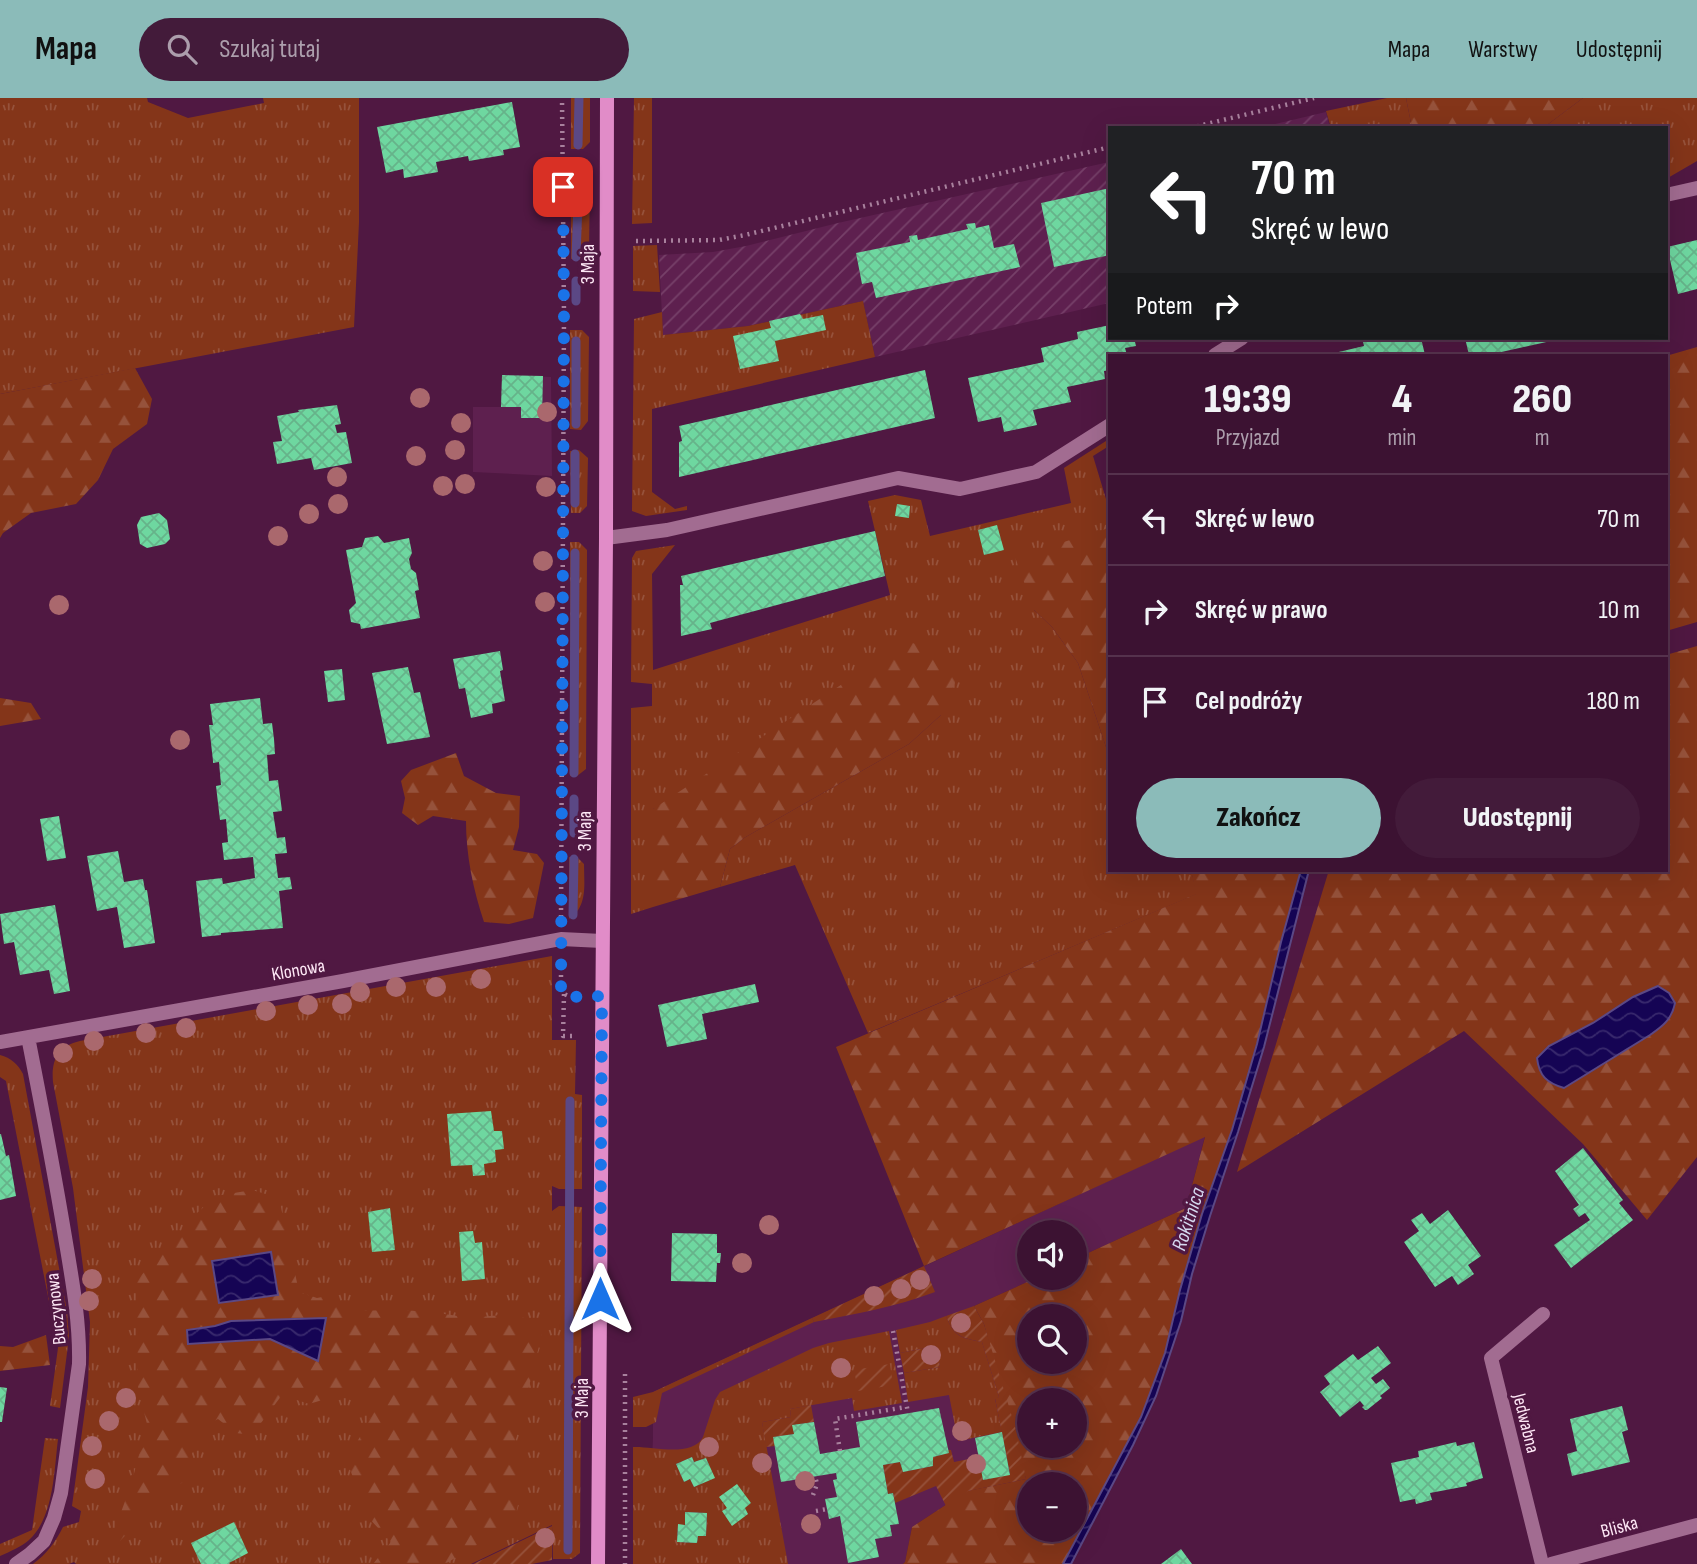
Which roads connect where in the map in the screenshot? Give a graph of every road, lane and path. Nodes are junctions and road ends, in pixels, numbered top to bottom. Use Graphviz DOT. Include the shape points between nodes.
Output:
graph roads {
  1 [pos="562,98"];
  2 [pos="607,98"];
  3 [pos="1314,98"];
  4 [pos="1198,126"];
  5 [pos="1108,147"];
  6 [pos="1697,188"];
  7 [pos="1668,195"];
  8 [pos="636,241"];
  9 [pos="1239,340"];
  10 [pos="1217,354"];
  11 [pos="1108,426"];
  12 [pos="606,538"];
  13 [pos="561,939"];
  14 [pos="603,941"];
  15 [pos="564,994"];
  16 [pos="602,996"];
  17 [pos="576,1036"];
  18 [pos="27,1037"];
  19 [pos="0,1042"];
  20 [pos="1543,1314"];
  21 [pos="893,1331"];
  22 [pos="839,1451"];
  23 [pos="815,1476"];
  24 [pos="813,1495"];
  25 [pos="827,1509"];
  26 [pos="816,1511"];
  27 [pos="1697,1525"];
  28 [pos="16,1564"];
  29 [pos="598,1564"];
  30 [pos="1542,1564"];
  31 [pos="1550,1564"];
  1 -- 13 [label="path"];
  2 -- 12 [label="street, 3 Maja"];
  3 -- 4 [label="path"];
  5 -- 8 [label="path" via="745,235 719,240"];
  6 -- 7 [label="street"];
  9 -- 10 [label="street"];
  11 -- 12 [label="street" via="1036,472 960,489 898,478 667,530"];
  12 -- 14 [label="street, 3 Maja"];
  13 -- 14 [label="street, Klonowa"];
  13 -- 15 [label="path"];
  13 -- 18 [label="street, Klonowa"];
  14 -- 16 [label="street, 3 Maja"];
  15 -- 16 [label="path"];
  15 -- 17 [label="path" via="563,1036"];
  16 -- 29 [label="street, 3 Maja"];
  18 -- 19 [label="street, Klonowa"];
  18 -- 28 [label="street, Buczynowa" via="75,1299 79,1364 54,1518 44,1541"];
  20 -- 30 [label="street, Jedwabna" via="1491,1358"];
  21 -- 22 [label="path" via="907,1410 835,1419"];
  23 -- 24 [label="path"];
  25 -- 26 [label="path"];
  27 -- 31 [label="street, Bliska"];
}
